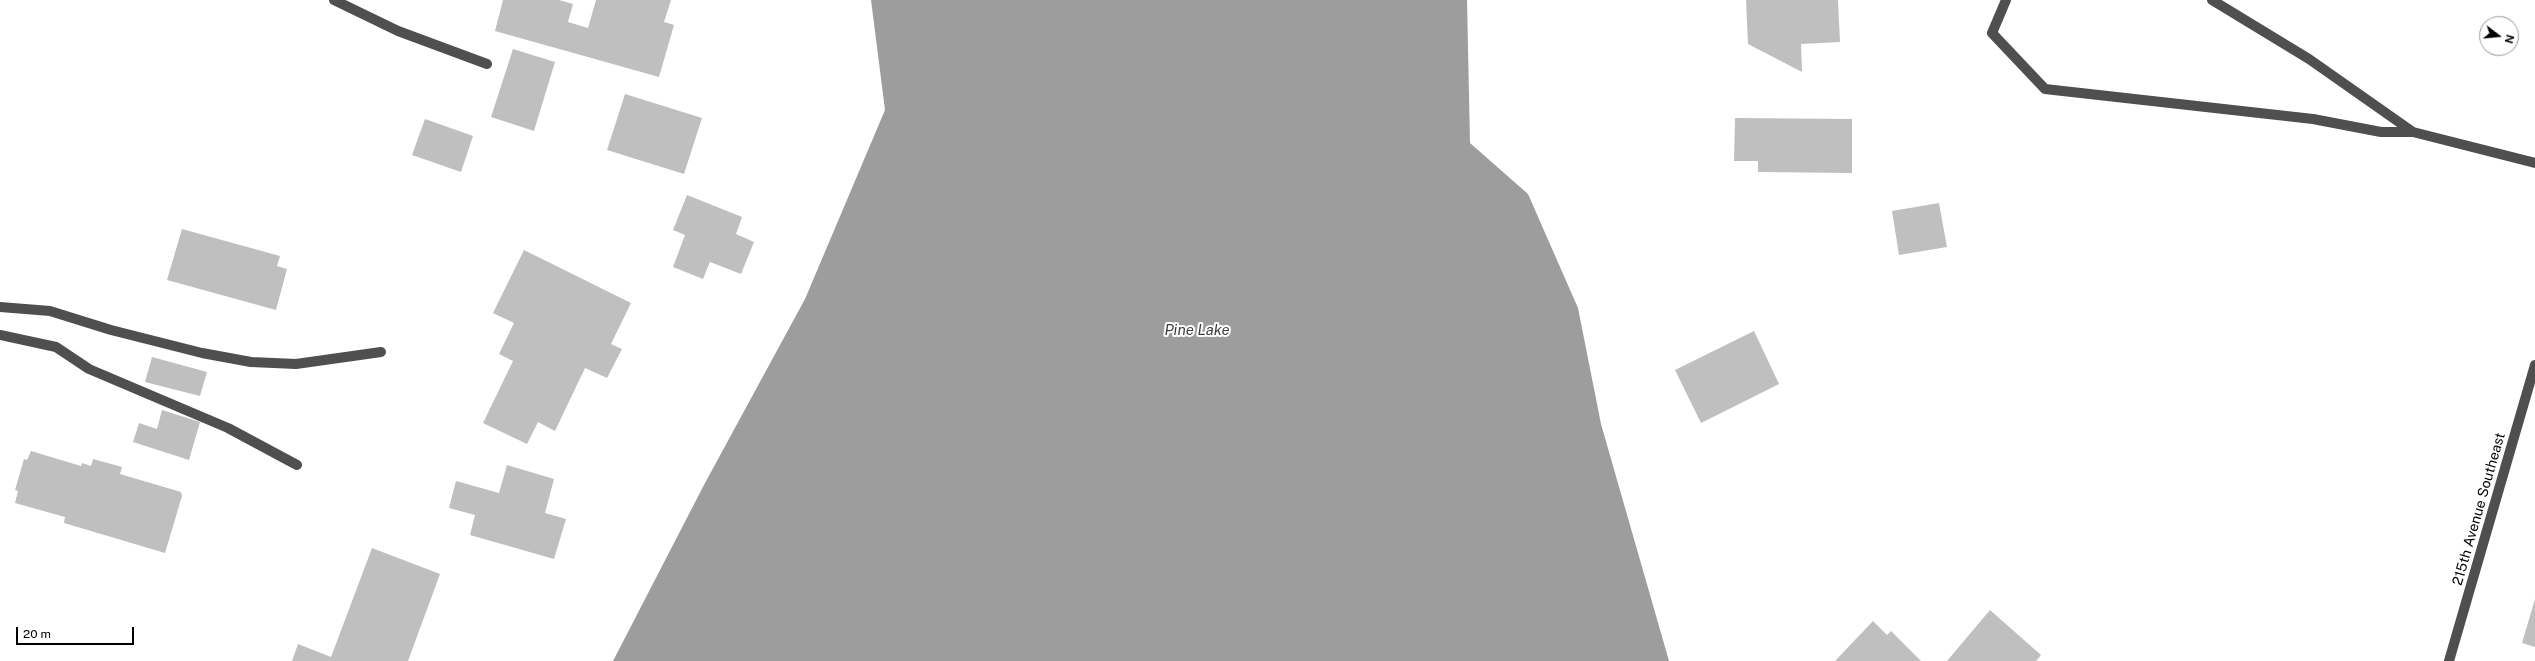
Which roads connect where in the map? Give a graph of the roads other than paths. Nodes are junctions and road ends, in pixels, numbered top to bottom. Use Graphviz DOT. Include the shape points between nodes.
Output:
graph roads {
  1 [pos="334,0"];
  2 [pos="2006,0"];
  3 [pos="2212,0"];
  4 [pos="487,64"];
  5 [pos="2413,132"];
  6 [pos="2535,163"];
  7 [pos="0,307"];
  8 [pos="0,335"];
  9 [pos="381,352"];
  10 [pos="2535,365"];
  11 [pos="297,465"];
  12 [pos="2449,661"];
  1 -- 4 [label="street" via="398,31"];
  2 -- 5 [label="street" via="1992,33 2045,89 2313,119 2381,132"];
  3 -- 5 [label="street" via="2309,59"];
  5 -- 6 [label="street"];
  7 -- 9 [label="street" via="50,311 119,332 202,353 251,362 296,364"];
  8 -- 11 [label="street" via="56,347 89,369 228,428"];
  10 -- 12 [label="street, 215th Avenue Southeast"];
}
